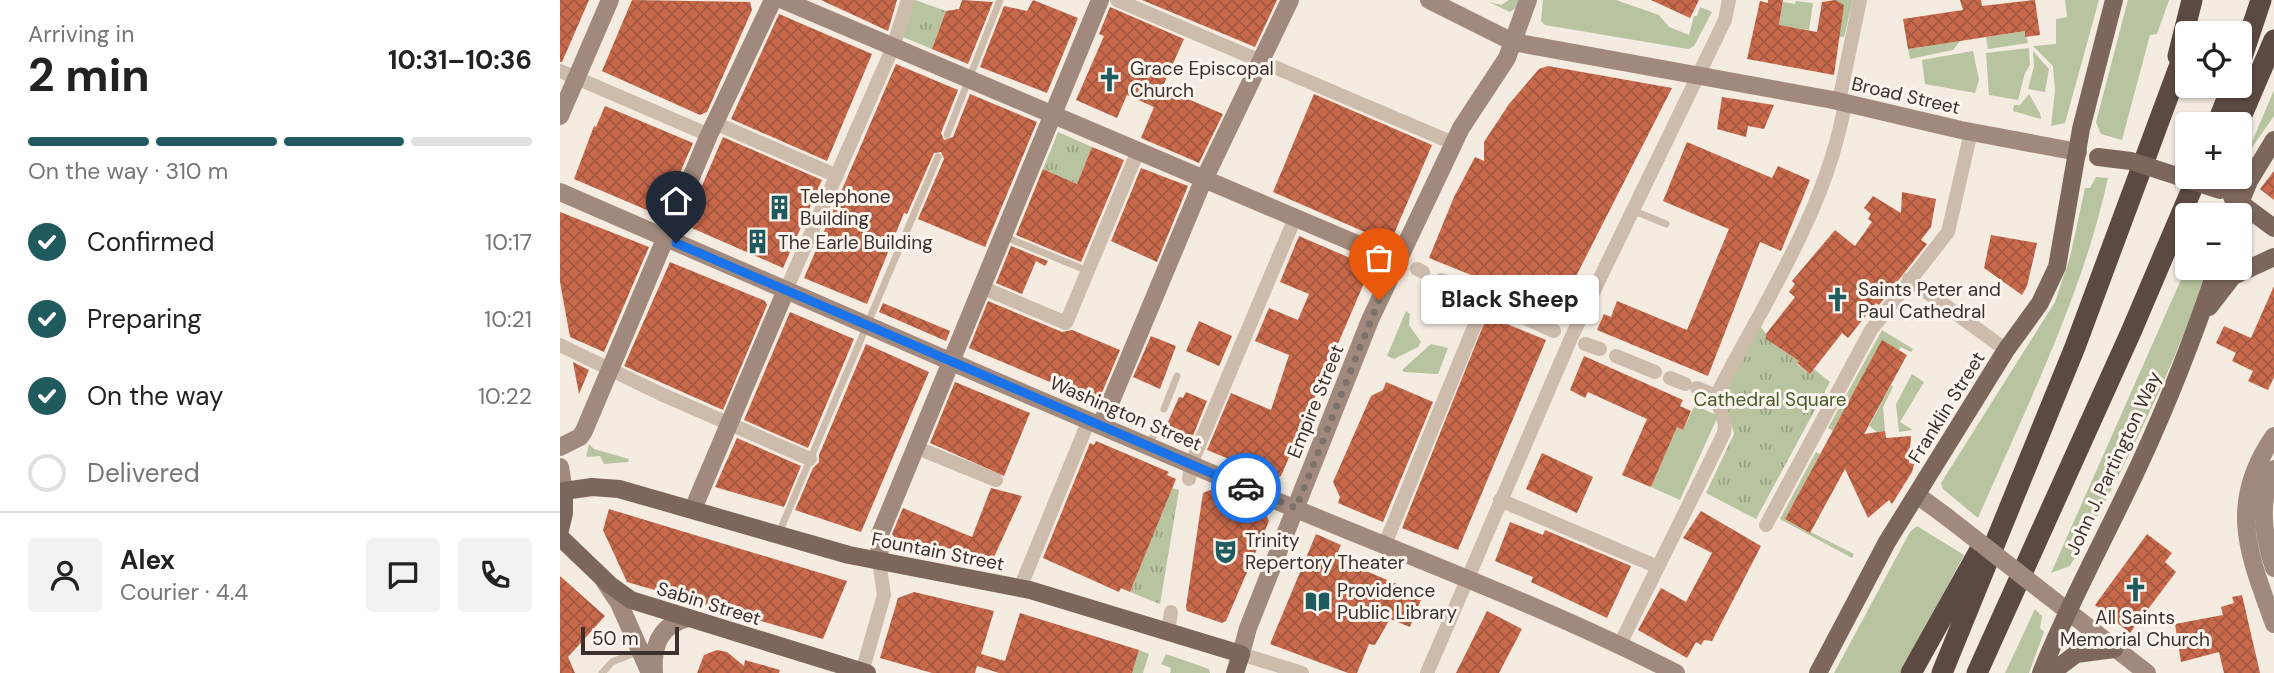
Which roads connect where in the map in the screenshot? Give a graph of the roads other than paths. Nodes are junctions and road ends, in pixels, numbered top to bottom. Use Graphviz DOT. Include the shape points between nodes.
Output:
graph roads {
  1 [pos="610,0"];
  2 [pos="773,0"];
  3 [pos="783,0"];
  4 [pos="908,0"];
  5 [pos="1000,0"];
  6 [pos="1100,0"];
  7 [pos="1116,0"];
  8 [pos="1290,0"];
  9 [pos="1429,0"];
  10 [pos="1528,0"];
  11 [pos="1729,0"];
  12 [pos="1860,0"];
  13 [pos="2114,0"];
  14 [pos="2192,0"];
  15 [pos="2202,0"];
  16 [pos="2262,0"];
  17 [pos="2195,21"];
  18 [pos="2252,29"];
  19 [pos="2274,40"];
  20 [pos="1513,42"];
  21 [pos="893,47"];
  22 [pos="1259,61"];
  23 [pos="565,74"];
  24 [pos="1698,75"];
  25 [pos="2175,79"];
  26 [pos="970,80"];
  27 [pos="2168,99"];
  28 [pos="1842,102"];
  29 [pos="2243,112"];
  30 [pos="1051,115"];
  31 [pos="560,116"];
  32 [pos="712,129"];
  33 [pos="1971,132"];
  34 [pos="947,135"];
  35 [pos="2274,140"];
  36 [pos="1453,143"];
  37 [pos="1138,150"];
  38 [pos="2078,152"];
  39 [pos="938,157"];
  40 [pos="837,176"];
  41 [pos="1204,179"];
  42 [pos="2192,189"];
  43 [pos="560,192"];
  44 [pos="2232,203"];
  45 [pos="2240,203"];
  46 [pos="1632,210"];
  47 [pos="2252,217"];
  48 [pos="1295,218"];
  49 [pos="1666,224"];
  50 [pos="2274,228"];
  51 [pos="1002,236"];
  52 [pos="667,239"];
  53 [pos="2274,257"];
  54 [pos="1397,261"];
  55 [pos="1088,271"];
  56 [pos="1909,279"];
  57 [pos="1441,280"];
  58 [pos="2213,280"];
  59 [pos="981,287"];
  60 [pos="786,290"];
  61 [pos="2200,318"];
  62 [pos="1476,322"];
  63 [pos="867,325"];
  64 [pos="1554,331"];
  65 [pos="1585,344"];
  66 [pos="560,345"];
  67 [pos="1600,349"];
  68 [pos="2006,350"];
  69 [pos="1616,356"];
  70 [pos="950,361"];
  71 [pos="610,370"];
  72 [pos="1655,372"];
  73 [pos="1177,376"];
  74 [pos="1670,378"];
  75 [pos="1716,396"];
  76 [pos="1164,409"];
  77 [pos="1159,422"];
  78 [pos="1095,423"];
  79 [pos="729,425"];
  80 [pos="2039,435"];
  81 [pos="2274,436"];
  82 [pos="1149,446"];
  83 [pos="560,447"];
  84 [pos="915,447"];
  85 [pos="810,459"];
  86 [pos="560,467"];
  87 [pos="2274,469"];
  88 [pos="1190,472"];
  89 [pos="996,480"];
  90 [pos="564,491"];
  91 [pos="1917,495"];
  92 [pos="1500,500"];
  93 [pos="1296,508"];
  94 [pos="694,509"];
  95 [pos="1766,525"];
  96 [pos="560,530"];
  97 [pos="779,534"];
  98 [pos="560,537"];
  99 [pos="1385,544"];
  100 [pos="879,561"];
  101 [pos="1658,567"];
  102 [pos="2274,568"];
  103 [pos="601,577"];
  104 [pos="1466,577"];
  105 [pos="1020,588"];
  106 [pos="2066,610"];
  107 [pos="1171,612"];
  108 [pos="688,618"];
  109 [pos="2274,624"];
  110 [pos="1168,632"];
  111 [pos="1619,644"];
  112 [pos="2114,649"];
  113 [pos="640,650"];
  114 [pos="1241,654"];
  115 [pos="2135,669"];
  116 [pos="865,672"];
  117 [pos="602,673"];
  118 [pos="652,673"];
  119 [pos="1235,673"];
  120 [pos="1302,673"];
  121 [pos="1427,673"];
  122 [pos="1676,673"];
  123 [pos="1818,673"];
  124 [pos="1911,673"];
  125 [pos="1942,673"];
  126 [pos="1977,673"];
  127 [pos="2040,673"];
  128 [pos="2051,673"];
  1 -- 23 [label="street"];
  2 -- 32 [label="street"];
  3 -- 21 [label="street"];
  4 -- 21 [label="street"];
  5 -- 26 [label="lane"];
  6 -- 30 [label="street"];
  7 -- 22 [label="street"];
  8 -- 22 [label="street"];
  9 -- 20 [label="street, Broad Street"];
  10 -- 20 [label="street, Empire Street"];
  11 -- 24 [label="street" via="1725,20"];
  12 -- 28 [label="street"];
  13 -- 38 [label="main road, Franklin Street"];
  14 -- 27 [label="highway"];
  15 -- 17 [label="highway"];
  16 -- 18 [label="highway"];
  19 -- 29 [label="highway"];
  20 -- 24 [label="street, Broad Street"];
  20 -- 36 [label="street, Empire Street"];
  21 -- 26 [label="street"];
  21 -- 40 [label="street"];
  22 -- 36 [label="street"];
  22 -- 41 [label="street"];
  23 -- 31 [label="street"];
  23 -- 32 [label="street"];
  24 -- 28 [label="street, Broad Street"];
  24 -- 46 [label="street"];
  25 -- 27 [label="highway"];
  26 -- 30 [label="street"];
  26 -- 34 [label="lane"];
  27 -- 80 [label="highway"];
  28 -- 33 [label="street, Broad Street"];
  28 -- 75 [label="street" via="1827,176"];
  30 -- 37 [label="street"];
  30 -- 51 [label="street"];
  32 -- 40 [label="street"];
  32 -- 52 [label="street"];
  33 -- 38 [label="street, Broad Street"];
  33 -- 56 [label="street" via="1948,232"];
  35 -- 45 [label="main road"];
  36 -- 54 [label="street, Empire Street"];
  37 -- 41 [label="street"];
  37 -- 55 [label="street"];
  38 -- 44 [label="main road, Broad Street, bridge" via="2131,161 2220,190"];
  38 -- 68 [label="main road, Franklin Street" via="2057,267 2040,303"];
  39 -- 63 [label="lane"];
  40 -- 60 [label="street"];
  41 -- 48 [label="street"];
  41 -- 78 [label="street"];
  42 -- 126 [label="highway"];
  43 -- 52 [label="street, Washington Street"];
  46 -- 49 [label="lane"];
  46 -- 92 [label="street"];
  47 -- 50 [label="main road, Broad Street"];
  48 -- 54 [label="street"];
  48 -- 88 [label="street"];
  51 -- 55 [label="lane"];
  51 -- 59 [label="street"];
  52 -- 60 [label="street, Washington Street"];
  52 -- 71 [label="street"];
  53 -- 61 [label="main road" via="2234,276"];
  54 -- 93 [label="street, Empire Street"];
  55 -- 59 [label="street" via="1066,323"];
  56 -- 68 [label="street"];
  56 -- 95 [label="street" via="1871,330"];
  57 -- 64 [label="street"];
  58 -- 61 [label="main road, John J. Partington Way"];
  59 -- 70 [label="street"];
  60 -- 63 [label="street, Washington Street"];
  60 -- 79 [label="street"];
  61 -- 106 [label="main road, John J. Partington Way" via="2141,461"];
  62 -- 99 [label="street"];
  63 -- 70 [label="street, Washington Street"];
  63 -- 85 [label="lane"];
  65 -- 67 [label="street"];
  66 -- 71 [label="street"];
  68 -- 91 [label="main road, Franklin Street"];
  69 -- 72 [label="street"];
  70 -- 78 [label="street, Washington Street"];
  70 -- 84 [label="street"];
  71 -- 79 [label="street"];
  71 -- 83 [label="street" via="582,434"];
  73 -- 76 [label="lane"];
  74 -- 75 [label="street"];
  75 -- 101 [label="street" via="1725,428"];
  77 -- 82 [label="lane"];
  78 -- 82 [label="street, Washington Street"];
  78 -- 105 [label="street"];
  79 -- 85 [label="street"];
  79 -- 94 [label="street"];
  80 -- 124 [label="highway" via="1962,586"];
  80 -- 125 [label="highway"];
  81 -- 109 [label="street" via="2253,477 2246,524 2248,552"];
  82 -- 88 [label="street, Washington Street"];
  84 -- 89 [label="street"];
  84 -- 100 [label="street" via="880,534"];
  85 -- 97 [label="lane"];
  86 -- 90 [label="street"];
  87 -- 102 [label="street" via="2263,524"];
  88 -- 93 [label="street, Washington Street"];
  90 -- 94 [label="main road, Fountain Street" via="612,487"];
  90 -- 96 [label="main road"];
  91 -- 106 [label="street, bridge"];
  91 -- 123 [label="main road, Franklin Street"];
  92 -- 101 [label="street"];
  92 -- 104 [label="street"];
  93 -- 99 [label="street, Washington Street"];
  93 -- 114 [label="street, Empire Street"];
  94 -- 97 [label="main road, Fountain Street"];
  97 -- 100 [label="main road, Fountain Street"];
  98 -- 103 [label="main road, Sabin Street"];
  99 -- 104 [label="street, Washington Street"];
  100 -- 105 [label="main road, Fountain Street"];
  100 -- 116 [label="street" via="884,596"];
  101 -- 111 [label="street"];
  103 -- 108 [label="main road, Sabin Street" via="631,600"];
  103 -- 113 [label="street" via="619,603"];
  104 -- 111 [label="street, Washington Street"];
  104 -- 121 [label="street"];
  105 -- 110 [label="main road, Fountain Street"];
  106 -- 112 [label="street"];
  106 -- 127 [label="main road, John J. Partington Way"];
  107 -- 110 [label="street"];
  108 -- 116 [label="main road, Sabin Street"];
  108 -- 118 [label="street" via="670,625 659,638"];
  110 -- 114 [label="main road, Fountain Street"];
  111 -- 122 [label="street, Washington Street"];
  112 -- 115 [label="street"];
  112 -- 128 [label="main road" via="2076,653"];
  113 -- 117 [label="lane"];
  113 -- 118 [label="street"];
  114 -- 119 [label="main road, Empire Street"];
  114 -- 120 [label="street, Fountain Street"];
}
